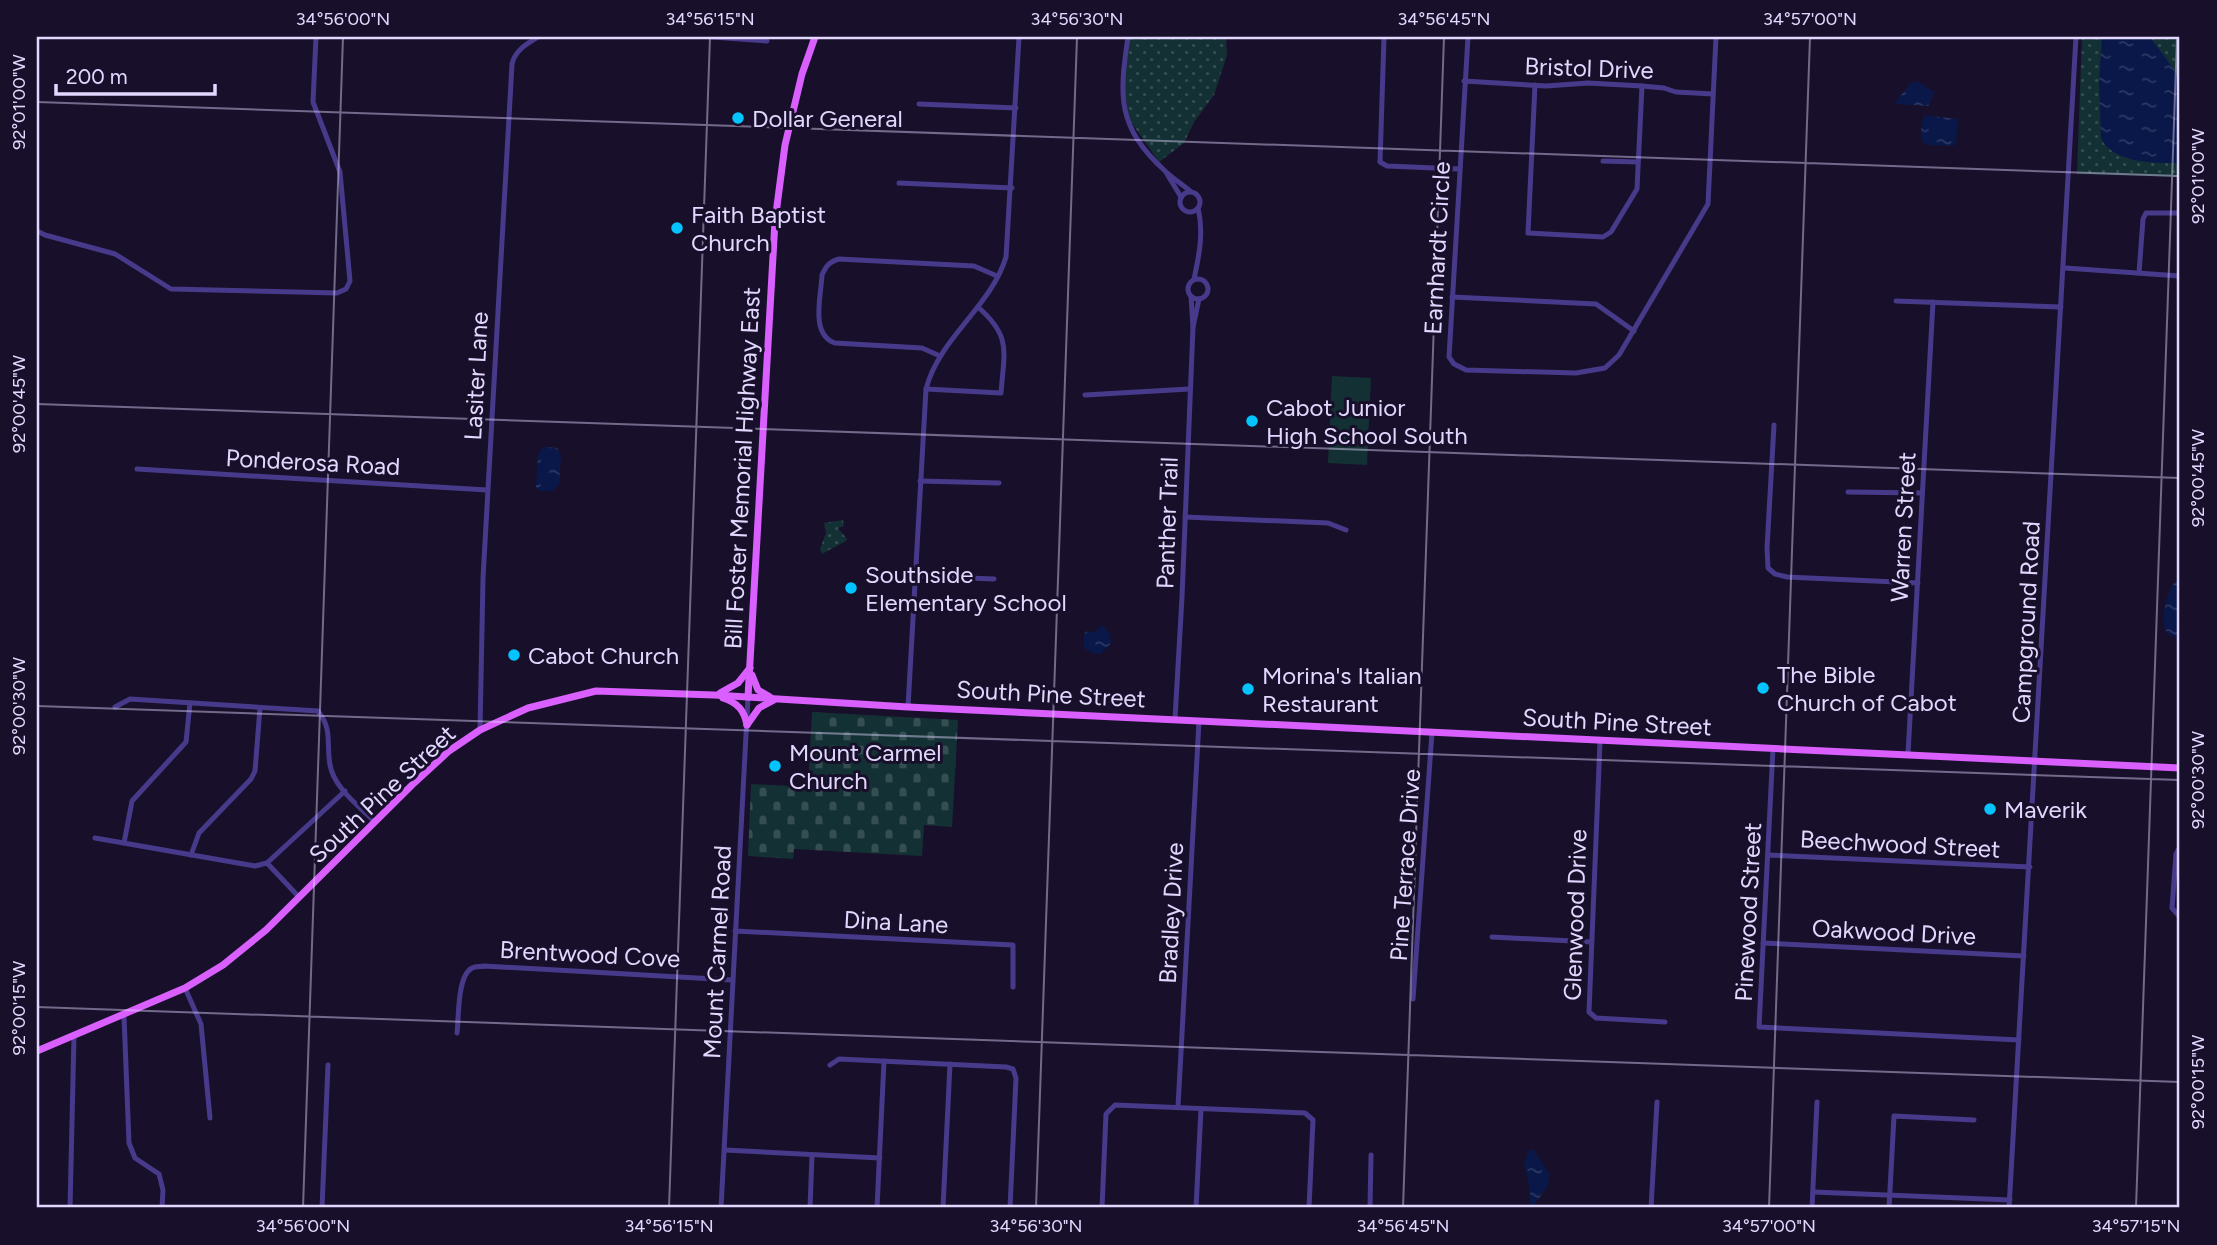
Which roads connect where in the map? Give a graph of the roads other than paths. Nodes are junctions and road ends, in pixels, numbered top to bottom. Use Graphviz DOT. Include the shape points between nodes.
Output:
graph roads {
  1 [pos="316,37"];
  2 [pos="538,37"];
  3 [pos="712,37"];
  4 [pos="816,37"];
  5 [pos="1019,37"];
  6 [pos="1128,37"];
  7 [pos="1384,37"];
  8 [pos="1468,37"];
  9 [pos="1716,37"];
  10 [pos="2076,37"];
  11 [pos="767,41"];
  12 [pos="1464,81"];
  13 [pos="1535,85"];
  14 [pos="1642,86"];
  15 [pos="1713,94"];
  16 [pos="919,104"];
  17 [pos="1016,108"];
  18 [pos="1602,161"];
  19 [pos="1639,162"];
  20 [pos="1459,169"];
  21 [pos="1167,174"];
  22 [pos="899,183"];
  23 [pos="1012,188"];
  24 [pos="1190,191"];
  25 [pos="1181,197"];
  26 [pos="1198,208"];
  27 [pos="1190,212"];
  28 [pos="2180,213"];
  29 [pos="1201,229"];
  30 [pos="37,231"];
  31 [pos="1199,261"];
  32 [pos="2064,268"];
  33 [pos="2139,273"];
  34 [pos="998,276"];
  35 [pos="2180,276"];
  36 [pos="1194,279"];
  37 [pos="1202,279"];
  38 [pos="1191,296"];
  39 [pos="1452,297"];
  40 [pos="1199,299"];
  41 [pos="1896,301"];
  42 [pos="1933,302"];
  43 [pos="978,307"];
  44 [pos="2061,307"];
  45 [pos="1193,327"];
  46 [pos="1634,331"];
  47 [pos="940,356"];
  48 [pos="926,389"];
  49 [pos="1189,389"];
  50 [pos="1085,395"];
  51 [pos="1774,425"];
  52 [pos="137,469"];
  53 [pos="920,481"];
  54 [pos="999,483"];
  55 [pos="487,490"];
  56 [pos="1848,492"];
  57 [pos="1922,493"];
  58 [pos="1185,517"];
  59 [pos="1346,530"];
  60 [pos="915,576"];
  61 [pos="994,579"];
  62 [pos="1918,583"];
  63 [pos="750,668"];
  64 [pos="716,695"];
  65 [pos="748,697"];
  66 [pos="775,699"];
  67 [pos="190,704"];
  68 [pos="115,707"];
  69 [pos="908,707"];
  70 [pos="260,708"];
  71 [pos="1175,719"];
  72 [pos="1199,721"];
  73 [pos="747,725"];
  74 [pos="480,730"];
  75 [pos="1432,732"];
  76 [pos="1600,741"];
  77 [pos="1773,748"];
  78 [pos="1908,754"];
  79 [pos="2036,762"];
  80 [pos="2180,768"];
  81 [pos="345,791"];
  82 [pos="375,822"];
  83 [pos="95,838"];
  84 [pos="124,843"];
  85 [pos="2180,847"];
  86 [pos="191,855"];
  87 [pos="1769,855"];
  88 [pos="267,863"];
  89 [pos="2030,867"];
  90 [pos="299,897"];
  91 [pos="2180,917"];
  92 [pos="735,931"];
  93 [pos="1492,937"];
  94 [pos="1591,942"];
  95 [pos="1763,943"];
  96 [pos="2024,956"];
  97 [pos="732,980"];
  98 [pos="1013,987"];
  99 [pos="184,988"];
  100 [pos="1413,999"];
  101 [pos="124,1016"];
  102 [pos="1665,1022"];
  103 [pos="457,1033"];
  104 [pos="75,1035"];
  105 [pos="2019,1040"];
  106 [pos="37,1051"];
  107 [pos="884,1062"];
  108 [pos="950,1064"];
  109 [pos="328,1065"];
  110 [pos="830,1065"];
  111 [pos="1657,1102"];
  112 [pos="1817,1102"];
  113 [pos="1178,1107"];
  114 [pos="1201,1109"];
  115 [pos="210,1118"];
  116 [pos="1974,1120"];
  117 [pos="725,1150"];
  118 [pos="813,1155"];
  119 [pos="1371,1155"];
  120 [pos="880,1158"];
  121 [pos="1813,1192"];
  122 [pos="1890,1195"];
  123 [pos="2010,1200"];
  124 [pos="70,1208"];
  125 [pos="162,1208"];
  126 [pos="322,1208"];
  127 [pos="721,1208"];
  128 [pos="810,1208"];
  129 [pos="877,1208"];
  130 [pos="943,1208"];
  131 [pos="1010,1208"];
  132 [pos="1102,1208"];
  133 [pos="1196,1208"];
  134 [pos="1309,1208"];
  135 [pos="1370,1208"];
  136 [pos="1651,1208"];
  137 [pos="1812,1208"];
  138 [pos="1889,1208"];
  139 [pos="2009,1208"];
  1 -- 30 [label="street" via="313,102 340,172 346,289 337,293 171,289 115,254"];
  2 -- 55 [label="street, Lasiter Lane" via="513,56 512,64"];
  3 -- 11 [label="street"];
  4 -- 63 [label="main road, Bill Foster Memorial Highway East" via="785,145 775,221"];
  5 -- 17 [label="street"];
  6 -- 21 [label="street" via="1122,103 1128,124"];
  7 -- 20 [label="street" via="1380,162"];
  8 -- 12 [label="street, Earnhardt Circle"];
  9 -- 15 [label="street, Earnhardt Circle"];
  10 -- 32 [label="street, Campground Road"];
  12 -- 13 [label="street, Bristol Drive"];
  12 -- 20 [label="street, Earnhardt Circle"];
  13 -- 14 [label="street, Bristol Drive"];
  13 -- 19 [label="street" via="1528,233 1608,235 1637,189"];
  14 -- 15 [label="street, Bristol Drive"];
  14 -- 19 [label="street"];
  15 -- 46 [label="street, Earnhardt Circle" via="1708,204"];
  16 -- 17 [label="street"];
  17 -- 23 [label="street"];
  18 -- 19 [label="street"];
  20 -- 39 [label="street, Earnhardt Circle"];
  21 -- 24 [label="street"];
  21 -- 25 [label="street"];
  22 -- 23 [label="street"];
  23 -- 34 [label="street" via="1006,257"];
  24 -- 25 [label="street"];
  24 -- 26 [label="street" via="1200,197"];
  25 -- 27 [label="street" via="1181,206"];
  26 -- 27 [label="street"];
  26 -- 29 [label="street"];
  27 -- 29 [label="street"];
  28 -- 33 [label="street" via="2146,213"];
  29 -- 31 [label="street"];
  31 -- 36 [label="street"];
  31 -- 37 [label="street"];
  32 -- 33 [label="street"];
  32 -- 44 [label="street, Campground Road"];
  33 -- 35 [label="street"];
  34 -- 43 [label="street"];
  34 -- 47 [label="street" via="974,266 839,259 825,268 820,326 825,338 835,343 922,348"];
  36 -- 37 [label="street"];
  36 -- 38 [label="street" via="1188,286"];
  37 -- 40 [label="street" via="1208,289"];
  38 -- 40 [label="street"];
  38 -- 45 [label="street, Panther Trail"];
  39 -- 46 [label="street" via="1596,304"];
  39 -- 46 [label="street, Earnhardt Circle" via="1449,357 1466,370 1593,371 1605,368 1619,355"];
  40 -- 45 [label="street, Panther Trail"];
  41 -- 42 [label="street"];
  42 -- 44 [label="street"];
  42 -- 57 [label="street, Warren Street"];
  43 -- 47 [label="street"];
  43 -- 48 [label="street" via="1000,330 1002,393"];
  44 -- 79 [label="street, Campground Road"];
  45 -- 49 [label="street, Panther Trail"];
  47 -- 48 [label="street"];
  48 -- 53 [label="street"];
  49 -- 50 [label="street"];
  49 -- 58 [label="street, Panther Trail"];
  51 -- 62 [label="street" via="1768,568 1787,577"];
  52 -- 55 [label="street, Ponderosa Road"];
  53 -- 54 [label="street"];
  53 -- 60 [label="street"];
  55 -- 74 [label="street, Lasiter Lane"];
  56 -- 57 [label="street"];
  57 -- 62 [label="street, Warren Street"];
  58 -- 59 [label="street" via="1328,523"];
  58 -- 71 [label="street, Panther Trail"];
  60 -- 61 [label="street"];
  60 -- 69 [label="street"];
  62 -- 78 [label="street, Warren Street"];
  63 -- 64 [label="main road" via="734,686"];
  63 -- 65 [label="main road, Bill Foster Memorial Highway East"];
  63 -- 66 [label="main road" via="758,690"];
  64 -- 65 [label="main road, South Pine Street"];
  64 -- 73 [label="main road" via="739,706"];
  64 -- 74 [label="main road, South Pine Street" via="597,691 528,708"];
  65 -- 66 [label="main road, South Pine Street"];
  65 -- 73 [label="street, Mount Carmel Road"];
  66 -- 69 [label="main road, South Pine Street"];
  66 -- 73 [label="main road" via="759,708"];
  67 -- 68 [label="street" via="130,699"];
  67 -- 70 [label="street"];
  67 -- 84 [label="street" via="186,742 132,801"];
  69 -- 71 [label="main road, South Pine Street"];
  70 -- 81 [label="street" via="318,711 327,723 330,766"];
  70 -- 86 [label="street" via="255,771 199,833"];
  71 -- 72 [label="main road, South Pine Street"];
  72 -- 75 [label="main road, South Pine Street"];
  72 -- 113 [label="street, Bradley Drive"];
  73 -- 92 [label="street, Mount Carmel Road"];
  74 -- 82 [label="main road, South Pine Street" via="449,751"];
  75 -- 76 [label="main road, South Pine Street"];
  75 -- 100 [label="street, Pine Terrace Drive"];
  76 -- 77 [label="main road, South Pine Street"];
  76 -- 94 [label="street, Glenwood Drive"];
  77 -- 78 [label="main road, South Pine Street"];
  77 -- 87 [label="street, Pinewood Street"];
  78 -- 79 [label="main road, South Pine Street"];
  79 -- 80 [label="main road, South Pine Street"];
  79 -- 89 [label="street, Campground Road"];
  81 -- 82 [label="street"];
  81 -- 88 [label="street"];
  82 -- 90 [label="main road, South Pine Street"];
  83 -- 84 [label="street"];
  84 -- 86 [label="street"];
  85 -- 91 [label="street" via="2172,908"];
  86 -- 88 [label="street" via="256,866"];
  87 -- 89 [label="street, Beechwood Street"];
  87 -- 95 [label="street, Pinewood Street"];
  88 -- 90 [label="street"];
  89 -- 96 [label="street, Campground Road"];
  90 -- 99 [label="main road, South Pine Street" via="223,965"];
  92 -- 97 [label="street, Mount Carmel Road"];
  92 -- 98 [label="street, Dina Lane" via="1013,945"];
  93 -- 94 [label="street"];
  94 -- 102 [label="street, Glenwood Drive" via="1590,1014"];
  95 -- 96 [label="street, Oakwood Drive"];
  95 -- 105 [label="street, Pinewood Street" via="1759,1027"];
  96 -- 105 [label="street, Campground Road"];
  97 -- 103 [label="street, Brentwood Cove" via="472,968 461,986"];
  97 -- 117 [label="street, Mount Carmel Road"];
  99 -- 101 [label="main road, South Pine Street"];
  99 -- 115 [label="street" via="201,1024"];
  101 -- 104 [label="main road, South Pine Street"];
  101 -- 125 [label="street" via="129,1143 135,1158 159,1174"];
  104 -- 106 [label="main road, South Pine Street"];
  104 -- 124 [label="street"];
  105 -- 123 [label="street, Campground Road"];
  107 -- 108 [label="street"];
  107 -- 110 [label="street" via="839,1059"];
  107 -- 120 [label="street"];
  108 -- 130 [label="street"];
  108 -- 131 [label="street" via="1013,1069"];
  109 -- 126 [label="street"];
  111 -- 136 [label="street"];
  112 -- 121 [label="street"];
  113 -- 114 [label="street"];
  113 -- 132 [label="street" via="1115,1105 1106,1114"];
  114 -- 133 [label="street"];
  114 -- 134 [label="street" via="1305,1113 1313,1120"];
  116 -- 122 [label="street" via="1894,1116"];
  117 -- 118 [label="street"];
  117 -- 127 [label="street, Mount Carmel Road"];
  118 -- 120 [label="street"];
  118 -- 128 [label="street"];
  119 -- 135 [label="street"];
  120 -- 129 [label="street"];
  121 -- 122 [label="street"];
  121 -- 137 [label="street"];
  122 -- 123 [label="street"];
  122 -- 138 [label="street"];
  123 -- 139 [label="street, Campground Road"];
}
